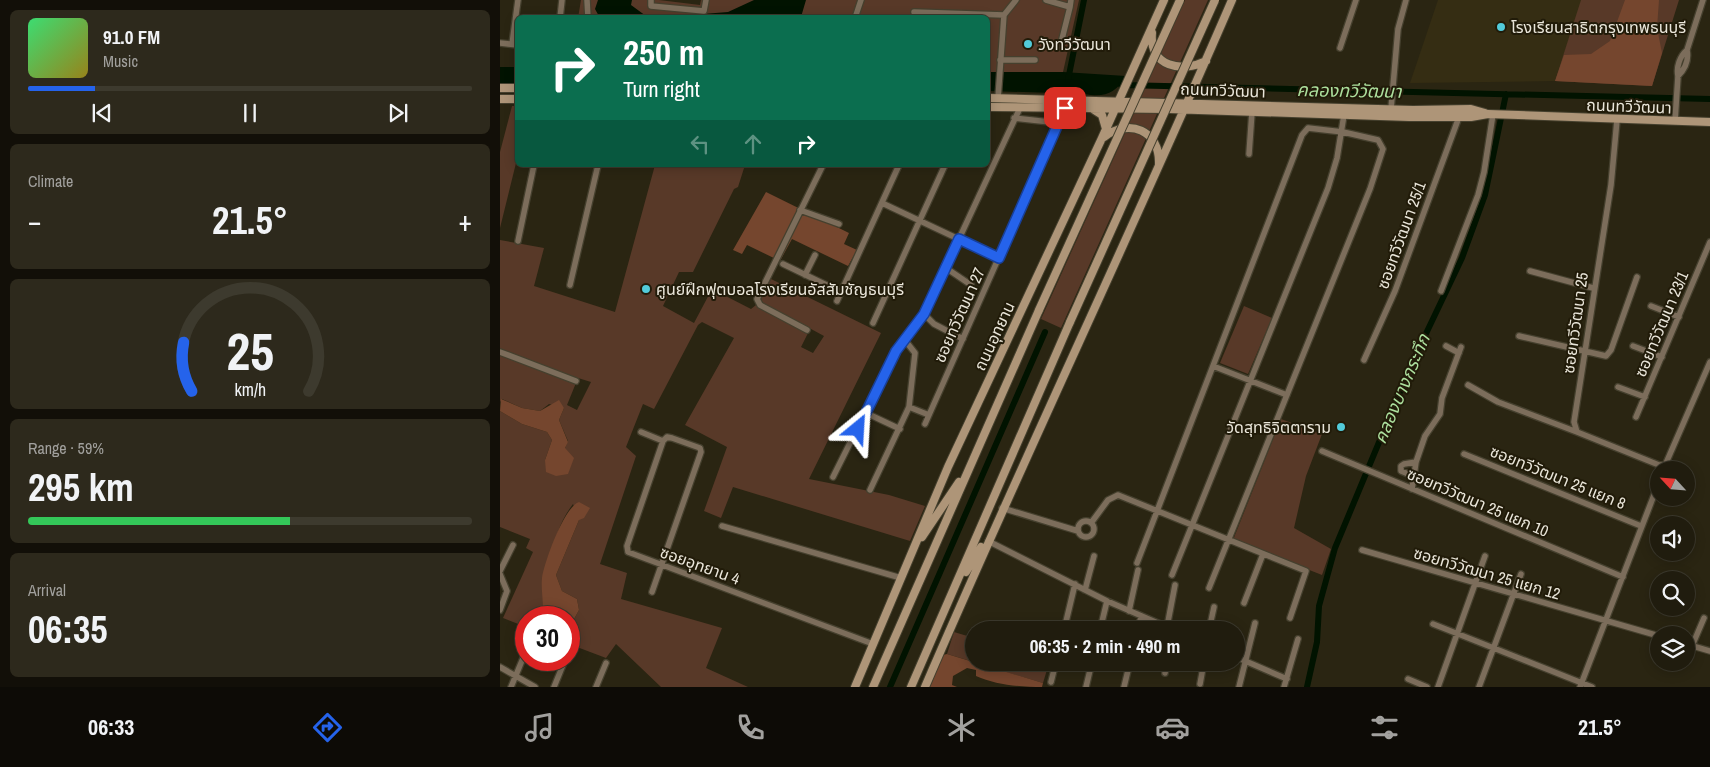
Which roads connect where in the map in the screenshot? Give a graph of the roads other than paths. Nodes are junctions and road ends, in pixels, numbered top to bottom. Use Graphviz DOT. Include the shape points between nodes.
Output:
graph roads {
  1 [pos="518,0"];
  2 [pos="562,0"];
  3 [pos="587,0"];
  4 [pos="651,0"];
  5 [pos="706,0"];
  6 [pos="861,0"];
  7 [pos="1016,0"];
  8 [pos="1046,0"];
  9 [pos="1072,0"];
  10 [pos="1164,0"];
  11 [pos="1180,0"];
  12 [pos="1215,0"];
  13 [pos="1232,0"];
  14 [pos="1356,0"];
  15 [pos="1406,0"];
  16 [pos="1703,0"];
  17 [pos="1070,7"];
  18 [pos="914,12"];
  19 [pos="517,15"];
  20 [pos="560,15"];
  21 [pos="588,15"];
  22 [pos="856,15"];
  23 [pos="1004,15"];
  24 [pos="1152,29"];
  25 [pos="500,43"];
  26 [pos="515,45"];
  27 [pos="1060,47"];
  28 [pos="1340,48"];
  29 [pos="1000,60"];
  30 [pos="1036,60"];
  31 [pos="1204,65"];
  32 [pos="500,88"];
  33 [pos="515,88"];
  34 [pos="998,95"];
  35 [pos="990,97"];
  36 [pos="500,99"];
  37 [pos="515,99"];
  38 [pos="1119,102"];
  39 [pos="1186,104"];
  40 [pos="990,107"];
  41 [pos="998,108"];
  42 [pos="1020,108"];
  43 [pos="1065,108"];
  44 [pos="1091,108"];
  45 [pos="1391,109"];
  46 [pos="1169,110"];
  47 [pos="1252,112"];
  48 [pos="1496,114"];
  49 [pos="1344,115"];
  50 [pos="1459,117"];
  51 [pos="1014,118"];
  52 [pos="1617,120"];
  53 [pos="1675,121"];
  54 [pos="1710,122"];
  55 [pos="1059,123"];
  56 [pos="1176,129"];
  57 [pos="1343,132"];
  58 [pos="1104,135"];
  59 [pos="1249,154"];
  60 [pos="1159,165"];
  61 [pos="534,167"];
  62 [pos="598,167"];
  63 [pos="823,167"];
  64 [pos="898,167"];
  65 [pos="944,167"];
  66 [pos="882,203"];
  67 [pos="800,210"];
  68 [pos="920,221"];
  69 [pos="839,224"];
  70 [pos="959,239"];
  71 [pos="518,241"];
  72 [pos="1710,242"];
  73 [pos="815,256"];
  74 [pos="999,258"];
  75 [pos="783,264"];
  76 [pos="946,268"];
  77 [pos="1530,271"];
  78 [pos="805,274"];
  79 [pos="1637,278"];
  80 [pos="570,285"];
  81 [pos="971,285"];
  82 [pos="1593,288"];
  83 [pos="1441,291"];
  84 [pos="841,292"];
  85 [pos="837,301"];
  86 [pos="1651,306"];
  87 [pos="924,314"];
  88 [pos="1679,317"];
  89 [pos="874,323"];
  90 [pos="807,330"];
  91 [pos="1519,336"];
  92 [pos="904,339"];
  93 [pos="963,339"];
  94 [pos="1446,346"];
  95 [pos="1634,346"];
  96 [pos="500,352"];
  97 [pos="1584,353"];
  98 [pos="1662,357"];
  99 [pos="1364,360"];
  100 [pos="1710,362"];
  101 [pos="1213,366"];
  102 [pos="576,381"];
  103 [pos="1250,381"];
  104 [pos="1468,385"];
  105 [pos="1618,387"];
  106 [pos="1287,395"];
  107 [pos="1645,397"];
  108 [pos="909,407"];
  109 [pos="866,414"];
  110 [pos="929,415"];
  111 [pos="1636,417"];
  112 [pos="925,424"];
  113 [pos="900,429"];
  114 [pos="641,432"];
  115 [pos="1577,432"];
  116 [pos="663,440"];
  117 [pos="1322,451"];
  118 [pos="1464,454"];
  119 [pos="1667,461"];
  120 [pos="1416,462"];
  121 [pos="1650,462"];
  122 [pos="970,468"];
  123 [pos="1413,476"];
  124 [pos="833,477"];
  125 [pos="1412,489"];
  126 [pos="870,490"];
  127 [pos="1650,505"];
  128 [pos="1002,508"];
  129 [pos="1157,511"];
  130 [pos="1091,524"];
  131 [pos="1192,525"];
  132 [pos="722,526"];
  133 [pos="1642,526"];
  134 [pos="994,527"];
  135 [pos="1078,531"];
  136 [pos="1229,540"];
  137 [pos="988,541"];
  138 [pos="513,545"];
  139 [pos="1362,550"];
  140 [pos="912,553"];
  141 [pos="1263,554"];
  142 [pos="1094,556"];
  143 [pos="1485,556"];
  144 [pos="1137,563"];
  145 [pos="662,566"];
  146 [pos="1138,570"];
  147 [pos="500,573"];
  148 [pos="1521,574"];
  149 [pos="1172,575"];
  150 [pos="1623,577"];
  151 [pos="901,578"];
  152 [pos="1475,583"];
  153 [pos="1075,584"];
  154 [pos="1175,585"];
  155 [pos="1209,588"];
  156 [pos="1085,590"];
  157 [pos="652,592"];
  158 [pos="1513,595"];
  159 [pos="1106,601"];
  160 [pos="1244,603"];
  161 [pos="947,604"];
  162 [pos="1214,607"];
  163 [pos="500,610"];
  164 [pos="1129,611"];
  165 [pos="1141,616"];
  166 [pos="1290,618"];
  167 [pos="1704,618"];
  168 [pos="1066,621"];
  169 [pos="1102,621"];
  170 [pos="1140,621"];
  171 [pos="1153,621"];
  172 [pos="1168,621"];
  173 [pos="1211,621"];
  174 [pos="1605,622"];
  175 [pos="1255,623"];
  176 [pos="1433,624"];
  177 [pos="1457,633"];
  178 [pos="1650,634"];
  179 [pos="1695,634"];
  180 [pos="1298,639"];
  181 [pos="873,644"];
  182 [pos="1695,647"];
  183 [pos="1492,648"];
  184 [pos="1710,651"];
  185 [pos="1245,661"];
  186 [pos="606,663"];
  187 [pos="500,666"];
  188 [pos="518,671"];
  189 [pos="561,671"];
  190 [pos="1054,671"];
  191 [pos="1090,671"];
  192 [pos="1128,671"];
  193 [pos="1166,671"];
  194 [pos="1202,671"];
  195 [pos="1243,671"];
  196 [pos="1165,674"];
  197 [pos="516,676"];
  198 [pos="1287,678"];
  199 [pos="1408,679"];
  200 [pos="1051,682"];
  201 [pos="1200,684"];
  202 [pos="856,685"];
  203 [pos="1581,685"];
  204 [pos="511,687"];
  205 [pos="535,687"];
  206 [pos="554,687"];
  207 [pos="596,687"];
  208 [pos="873,687"];
  209 [pos="911,687"];
  210 [pos="924,687"];
  211 [pos="1086,687"];
  212 [pos="1124,687"];
  213 [pos="1239,687"];
  214 [pos="1284,687"];
  215 [pos="1427,687"];
  216 [pos="1438,687"];
  217 [pos="1480,687"];
  218 [pos="1592,687"];
  1 -- 19 [label="street"];
  2 -- 20 [label="street"];
  3 -- 21 [label="street"];
  4 -- 5 [label="street" via="650,6 676,12 704,11"];
  6 -- 22 [label="street"];
  7 -- 23 [label="street"];
  8 -- 17 [label="street"];
  9 -- 17 [label="street"];
  10 -- 24 [label="main road, ถนนอุทยาน"];
  11 -- 122 [label="main road, ถนนอุทยาน, bridge"];
  12 -- 161 [label="main road, bridge"];
  13 -- 31 [label="main road"];
  14 -- 28 [label="street"];
  15 -- 45 [label="street" via="1398,29"];
  16 -- 53 [label="street" via="1677,70"];
  17 -- 27 [label="street"];
  18 -- 23 [label="street"];
  23 -- 29 [label="street"];
  24 -- 31 [label="main road" via="1154,49 1161,60 1171,66 1191,68"];
  24 -- 38 [label="main road, ถนนอุทยาน"];
  25 -- 26 [label="street"];
  29 -- 30 [label="street"];
  29 -- 34 [label="street"];
  31 -- 39 [label="main road"];
  32 -- 33 [label="main road"];
  34 -- 35 [label="main road, ถนนทวีวัฒนา"];
  34 -- 38 [label="main road, ถนนทวีวัฒนา"];
  34 -- 41 [label="main road"];
  36 -- 37 [label="main road"];
  38 -- 39 [label="main road, ถนนทวีวัฒนา"];
  38 -- 44 [label="main road, ถนนทวีวัฒนา"];
  38 -- 46 [label="main road, ถนนทวีวัฒนา"];
  38 -- 58 [label="main road, ถนนอุทยาน"];
  39 -- 45 [label="main road, ถนนทวีวัฒนา"];
  39 -- 46 [label="main road, ถนนทวีวัฒนา"];
  39 -- 47 [label="main road, ถนนทวีวัฒนา"];
  39 -- 56 [label="main road"];
  40 -- 41 [label="main road, ถนนทวีวัฒนา"];
  41 -- 42 [label="main road, ถนนทวีวัฒนา"];
  42 -- 43 [label="main road, ถนนทวีวัฒนา"];
  42 -- 51 [label="street"];
  43 -- 44 [label="main road, ถนนทวีวัฒนา"];
  43 -- 55 [label="street, ซอยทวีวัฒนา 27"];
  44 -- 58 [label="main road" via="1105,120"];
  45 -- 48 [label="main road, ถนนทวีวัฒนา" via="1471,109"];
  46 -- 56 [label="main road"];
  47 -- 49 [label="main road, ถนนทวีวัฒนา"];
  47 -- 59 [label="street"];
  48 -- 50 [label="main road, ถนนทวีวัฒนา"];
  48 -- 52 [label="main road, ถนนทวีวัฒนา"];
  48 -- 83 [label="street" via="1470,218"];
  49 -- 50 [label="main road, ถนนทวีวัฒนา"];
  49 -- 57 [label="street"];
  50 -- 99 [label="street, ซอยทวีวัฒนา 25/1" via="1395,291"];
  51 -- 55 [label="street"];
  51 -- 70 [label="street"];
  52 -- 53 [label="main road, ถนนทวีวัฒนา"];
  52 -- 82 [label="street, ซอยทวีวัฒนา 25" via="1611,185"];
  53 -- 54 [label="main road, ถนนทวีวัฒนา"];
  55 -- 74 [label="street, ซอยทวีวัฒนา 27"];
  56 -- 60 [label="main road"];
  57 -- 101 [label="street" via="1308,128 1302,135"];
  57 -- 103 [label="street" via="1328,188"];
  57 -- 106 [label="street" via="1378,140 1383,149"];
  58 -- 60 [label="main road" via="1120,128 1138,129 1153,140 1160,157"];
  58 -- 140 [label="main road, ถนนอุทยาน" via="948,467"];
  60 -- 128 [label="main road"];
  61 -- 71 [label="street"];
  62 -- 80 [label="street"];
  63 -- 67 [label="street"];
  64 -- 66 [label="street"];
  65 -- 68 [label="street"];
  66 -- 68 [label="street"];
  66 -- 84 [label="street"];
  67 -- 69 [label="street"];
  67 -- 90 [label="street" via="757,302"];
  68 -- 70 [label="street"];
  68 -- 89 [label="street"];
  70 -- 74 [label="street"];
  70 -- 76 [label="street"];
  72 -- 88 [label="street, ซอยทวีวัฒนา 23/1"];
  73 -- 78 [label="street"];
  74 -- 93 [label="street, ซอยทวีวัฒนา 27"];
  75 -- 78 [label="street"];
  76 -- 81 [label="street"];
  76 -- 87 [label="street"];
  77 -- 82 [label="street"];
  78 -- 84 [label="street"];
  79 -- 97 [label="street" via="1608,355"];
  82 -- 97 [label="street, ซอยทวีวัฒนา 25"];
  84 -- 85 [label="street"];
  86 -- 88 [label="street"];
  87 -- 92 [label="street"];
  87 -- 93 [label="street" via="934,324"];
  88 -- 98 [label="street, ซอยทวีวัฒนา 23/1"];
  91 -- 97 [label="street"];
  92 -- 108 [label="street" via="915,353"];
  92 -- 109 [label="street"];
  93 -- 110 [label="street, ซอยทวีวัฒนา 27"];
  94 -- 120 [label="street" via="1460,350 1442,398 1440,414 1425,436"];
  95 -- 98 [label="street"];
  96 -- 102 [label="street"];
  97 -- 115 [label="street, ซอยทวีวัฒนา 25" via="1574,422"];
  98 -- 107 [label="street, ซอยทวีวัฒนา 23/1"];
  100 -- 119 [label="street"];
  101 -- 103 [label="street"];
  101 -- 129 [label="street"];
  103 -- 106 [label="street"];
  103 -- 131 [label="street"];
  104 -- 115 [label="street" via="1498,402"];
  105 -- 107 [label="street"];
  106 -- 136 [label="street"];
  107 -- 111 [label="street, ซอยทวีวัฒนา 23/1"];
  108 -- 110 [label="street"];
  108 -- 113 [label="street"];
  109 -- 113 [label="street"];
  109 -- 124 [label="street"];
  110 -- 112 [label="street, ซอยทวีวัฒนา 27"];
  113 -- 126 [label="street"];
  114 -- 116 [label="street"];
  115 -- 121 [label="street"];
  116 -- 145 [label="street, ซอยอุทยาน 4" via="627,549 632,555"];
  116 -- 145 [label="street" via="672,438 700,448 701,452"];
  117 -- 125 [label="street, ซอยทวีวัฒนา 25 แยก 10"];
  118 -- 133 [label="street, ซอยทวีวัฒนา 25 แยก 8"];
  120 -- 123 [label="street"];
  120 -- 123 [label="street" via="1402,466 1404,473"];
  122 -- 140 [label="main road"];
  122 -- 208 [label="main road, ถนนอุทยาน"];
  123 -- 125 [label="street"];
  125 -- 150 [label="street, ซอยทวีวัฒนา 25 แยก 10"];
  127 -- 133 [label="street"];
  128 -- 134 [label="main road"];
  128 -- 135 [label="street"];
  129 -- 130 [label="street" via="1118,495 1108,500"];
  129 -- 131 [label="street"];
  129 -- 144 [label="street"];
  130 -- 135 [label="street" via="1082,522"];
  130 -- 135 [label="street" via="1094,531 1089,536 1082,536"];
  131 -- 136 [label="street"];
  131 -- 149 [label="street"];
  132 -- 151 [label="street"];
  133 -- 150 [label="street"];
  134 -- 137 [label="main road"];
  134 -- 161 [label="main road"];
  136 -- 141 [label="street"];
  136 -- 155 [label="street"];
  137 -- 153 [label="street"];
  137 -- 210 [label="main road"];
  138 -- 147 [label="street"];
  139 -- 152 [label="street, ซอยทวีวัฒนา 25 แยก 12"];
  140 -- 151 [label="main road, ถนนอุทยาน"];
  141 -- 160 [label="street"];
  141 -- 166 [label="street" via="1306,571"];
  142 -- 156 [label="street"];
  143 -- 152 [label="street"];
  145 -- 157 [label="street"];
  145 -- 181 [label="street, ซอยอุทยาน 4"];
  146 -- 164 [label="street"];
  147 -- 163 [label="street" via="507,591"];
  148 -- 158 [label="street"];
  150 -- 174 [label="street"];
  151 -- 181 [label="main road, ถนนอุทยาน"];
  152 -- 158 [label="street, ซอยทวีวัฒนา 25 แยก 12"];
  152 -- 177 [label="street"];
  153 -- 156 [label="street"];
  153 -- 168 [label="street"];
  154 -- 172 [label="street"];
  156 -- 159 [label="street"];
  158 -- 174 [label="street, ซอยทวีวัฒนา 25 แยก 12"];
  158 -- 183 [label="street"];
  159 -- 164 [label="street"];
  159 -- 169 [label="street"];
  161 -- 209 [label="main road"];
  162 -- 173 [label="street"];
  164 -- 165 [label="street"];
  165 -- 170 [label="street"];
  165 -- 171 [label="street"];
  167 -- 179 [label="street"];
  174 -- 178 [label="street, ซอยทวีวัฒนา 25 แยก 12"];
  174 -- 203 [label="street"];
  175 -- 185 [label="street"];
  176 -- 177 [label="street"];
  177 -- 183 [label="street"];
  177 -- 216 [label="street"];
  180 -- 198 [label="street"];
  181 -- 202 [label="main road, ถนนอุทยาน"];
  182 -- 184 [label="street"];
  183 -- 203 [label="street"];
  183 -- 217 [label="street"];
  185 -- 198 [label="street"];
  186 -- 207 [label="street"];
  187 -- 197 [label="street"];
  188 -- 197 [label="street"];
  189 -- 206 [label="street"];
  190 -- 200 [label="street"];
  191 -- 211 [label="street"];
  192 -- 212 [label="street"];
  193 -- 196 [label="street"];
  194 -- 201 [label="street"];
  195 -- 213 [label="street"];
  197 -- 204 [label="street"];
  197 -- 205 [label="street"];
  198 -- 214 [label="street"];
  199 -- 215 [label="street"];
  203 -- 218 [label="street"];
}
